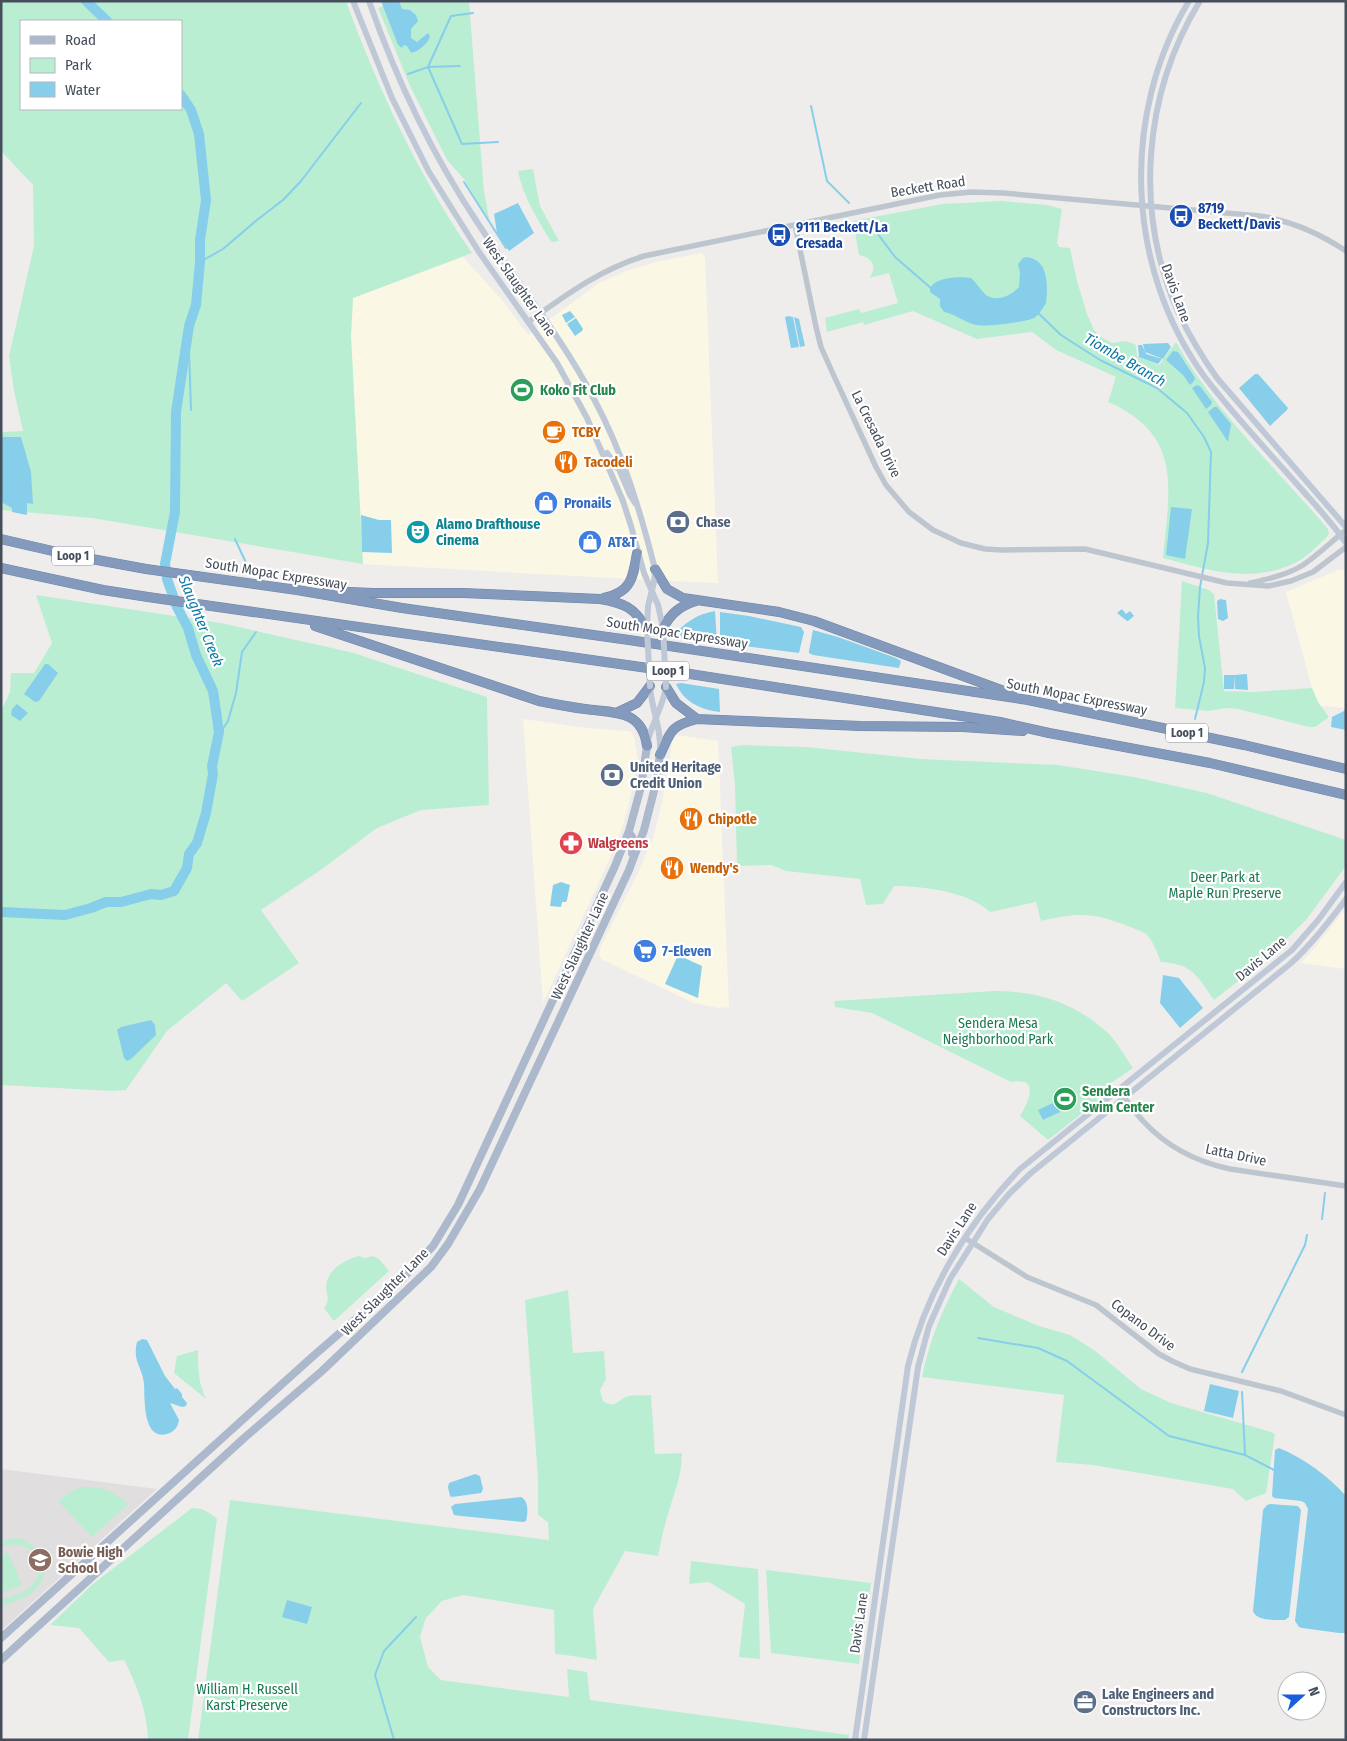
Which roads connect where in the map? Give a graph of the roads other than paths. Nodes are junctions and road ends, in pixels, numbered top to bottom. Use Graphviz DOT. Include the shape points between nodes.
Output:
graph roads {
  1 [pos="353,1"];
  2 [pos="369,1"];
  3 [pos="1189,1"];
  4 [pos="1200,1"];
  5 [pos="1141,205"];
  6 [pos="1151,206"];
  7 [pos="795,225"];
  8 [pos="1346,251"];
  9 [pos="540,314"];
  10 [pos="528,322"];
  11 [pos="587,418"];
  12 [pos="622,460"];
  13 [pos="609,467"];
  14 [pos="638,506"];
  15 [pos="1344,530"];
  16 [pos="1,539"];
  17 [pos="1346,545"];
  18 [pos="637,553"];
  19 [pos="2,568"];
  20 [pos="655,570"];
  21 [pos="1246,584"];
  22 [pos="297,590"];
  23 [pos="652,591"];
  24 [pos="600,599"];
  25 [pos="696,601"];
  26 [pos="286,617"];
  27 [pos="663,628"];
  28 [pos="647,629"];
  29 [pos="650,686"];
  30 [pos="666,687"];
  31 [pos="1028,700"];
  32 [pos="618,712"];
  33 [pos="656,718"];
  34 [pos="697,718"];
  35 [pos="1049,733"];
  36 [pos="647,746"];
  37 [pos="660,756"];
  38 [pos="1346,769"];
  39 [pos="644,770"];
  40 [pos="1346,794"];
  41 [pos="629,832"];
  42 [pos="642,839"];
  43 [pos="1346,882"];
  44 [pos="618,894"];
  45 [pos="1346,899"];
  46 [pos="1296,945"];
  47 [pos="1304,952"];
  48 [pos="1118,1090"];
  49 [pos="1124,1097"];
  50 [pos="507,1100"];
  51 [pos="520,1106"];
  52 [pos="1346,1186"];
  53 [pos="966,1238"];
  54 [pos="973,1243"];
  55 [pos="382,1297"];
  56 [pos="390,1307"];
  57 [pos="1346,1415"];
  58 [pos="1,1638"];
  59 [pos="1,1660"];
  60 [pos="855,1740"];
  61 [pos="864,1740"];
  1 -- 10 [label="main road, West Slaughter Lane" via="389,90 429,172 474,245"];
  2 -- 9 [label="main road, West Slaughter Lane" via="407,96 456,189"];
  3 -- 5 [label="main road, Davis Lane" via="1162,58 1150,97 1142,149"];
  4 -- 6 [label="main road, Davis Lane" via="1173,54 1159,98 1152,142"];
  5 -- 6 [label="street, Beckett Road"];
  5 -- 7 [label="street, Beckett Road" via="967,192"];
  5 -- 15 [label="main road, Davis Lane" via="1154,272 1167,310 1184,344 1214,389"];
  6 -- 8 [label="street, Beckett Road" via="1271,218 1310,230"];
  6 -- 15 [label="main road, Davis Lane" via="1166,281 1195,344 1217,378"];
  7 -- 9 [label="street, Beckett Road" via="636,258 591,278"];
  7 -- 21 [label="street, La Cresada Drive" via="824,354 879,472 910,512 933,530 973,546 1002,550 1085,549 1211,579"];
  9 -- 10 [label="street, Beckett Road"];
  9 -- 12 [label="main road, West Slaughter Lane" via="585,381"];
  10 -- 11 [label="main road, West Slaughter Lane" via="557,363"];
  11 -- 12 [label="main road" via="596,428 610,458 615,462"];
  11 -- 13 [label="main road, West Slaughter Lane"];
  12 -- 14 [label="main road, West Slaughter Lane"];
  13 -- 14 [label="main road" via="619,469"];
  13 -- 18 [label="main road, West Slaughter Lane" via="631,526"];
  14 -- 20 [label="main road, West Slaughter Lane"];
  15 -- 17 [label="main road, Davis Lane"];
  15 -- 21 [label="street, La Cresada Drive" via="1296,568"];
  16 -- 22 [label="highway, South Mopac Expressway / Loop 1" via="146,569"];
  17 -- 21 [label="street, La Cresada Drive" via="1320,567 1297,579 1268,586"];
  18 -- 23 [label="main road, West Slaughter Lane"];
  18 -- 24 [label="highway" via="630,584 617,594"];
  19 -- 26 [label="highway, Loop 1" via="103,590"];
  20 -- 23 [label="main road, West Slaughter Lane"];
  20 -- 25 [label="highway" via="669,591"];
  22 -- 24 [label="highway"];
  22 -- 31 [label="highway, South Mopac Expressway / Loop 1"];
  23 -- 27 [label="main road, West Slaughter Lane" via="660,609"];
  23 -- 28 [label="main road, West Slaughter Lane"];
  24 -- 28 [label="highway" via="630,607"];
  25 -- 27 [label="highway" via="675,611"];
  25 -- 31 [label="highway" via="755,608 814,621"];
  26 -- 32 [label="highway" via="539,700 572,708"];
  26 -- 35 [label="highway, Loop 1" via="690,674 1000,722"];
  27 -- 30 [label="main road, West Slaughter Lane, bridge"];
  28 -- 29 [label="main road, West Slaughter Lane, bridge"];
  29 -- 32 [label="highway" via="637,703"];
  29 -- 33 [label="main road, West Slaughter Lane"];
  30 -- 33 [label="main road, West Slaughter Lane"];
  30 -- 34 [label="highway" via="676,703"];
  31 -- 38 [label="highway, South Mopac Expressway / Loop 1"];
  32 -- 36 [label="highway" via="638,723 645,734"];
  33 -- 36 [label="main road, West Slaughter Lane"];
  33 -- 37 [label="main road, West Slaughter Lane"];
  34 -- 35 [label="highway"];
  34 -- 37 [label="highway" via="673,729"];
  35 -- 40 [label="highway, Loop 1" via="1210,763"];
  36 -- 39 [label="main road, West Slaughter Lane"];
  37 -- 42 [label="main road, West Slaughter Lane"];
  39 -- 41 [label="main road, West Slaughter Lane"];
  39 -- 42 [label="main road" via="644,787 635,823"];
  41 -- 44 [label="main road" via="634,844 618,884"];
  41 -- 50 [label="main road, West Slaughter Lane"];
  42 -- 44 [label="main road, West Slaughter Lane"];
  43 -- 46 [label="main road, Davis Lane"];
  44 -- 51 [label="main road, West Slaughter Lane"];
  45 -- 47 [label="main road, Davis Lane"];
  46 -- 47 [label="main road"];
  46 -- 48 [label="main road, Davis Lane"];
  47 -- 49 [label="main road, Davis Lane"];
  48 -- 49 [label="street, Latta Drive"];
  48 -- 53 [label="main road, Davis Lane" via="1020,1169 985,1208"];
  49 -- 52 [label="street, Latta Drive" via="1144,1122 1168,1143 1193,1158 1230,1169"];
  49 -- 54 [label="main road, Davis Lane" via="1018,1185"];
  50 -- 51 [label="main road"];
  50 -- 55 [label="main road, West Slaughter Lane" via="442,1234 424,1257"];
  51 -- 56 [label="main road, West Slaughter Lane" via="480,1189 448,1244 431,1267"];
  53 -- 54 [label="street, Copano Drive"];
  53 -- 60 [label="main road, Davis Lane" via="937,1284 924,1312 908,1366"];
  54 -- 57 [label="street, Copano Drive" via="1027,1277 1091,1302 1172,1362 1281,1391"];
  54 -- 61 [label="main road, Davis Lane" via="936,1308 918,1367"];
  55 -- 56 [label="main road"];
  55 -- 58 [label="main road, West Slaughter Lane"];
  56 -- 59 [label="main road, West Slaughter Lane"];
}
